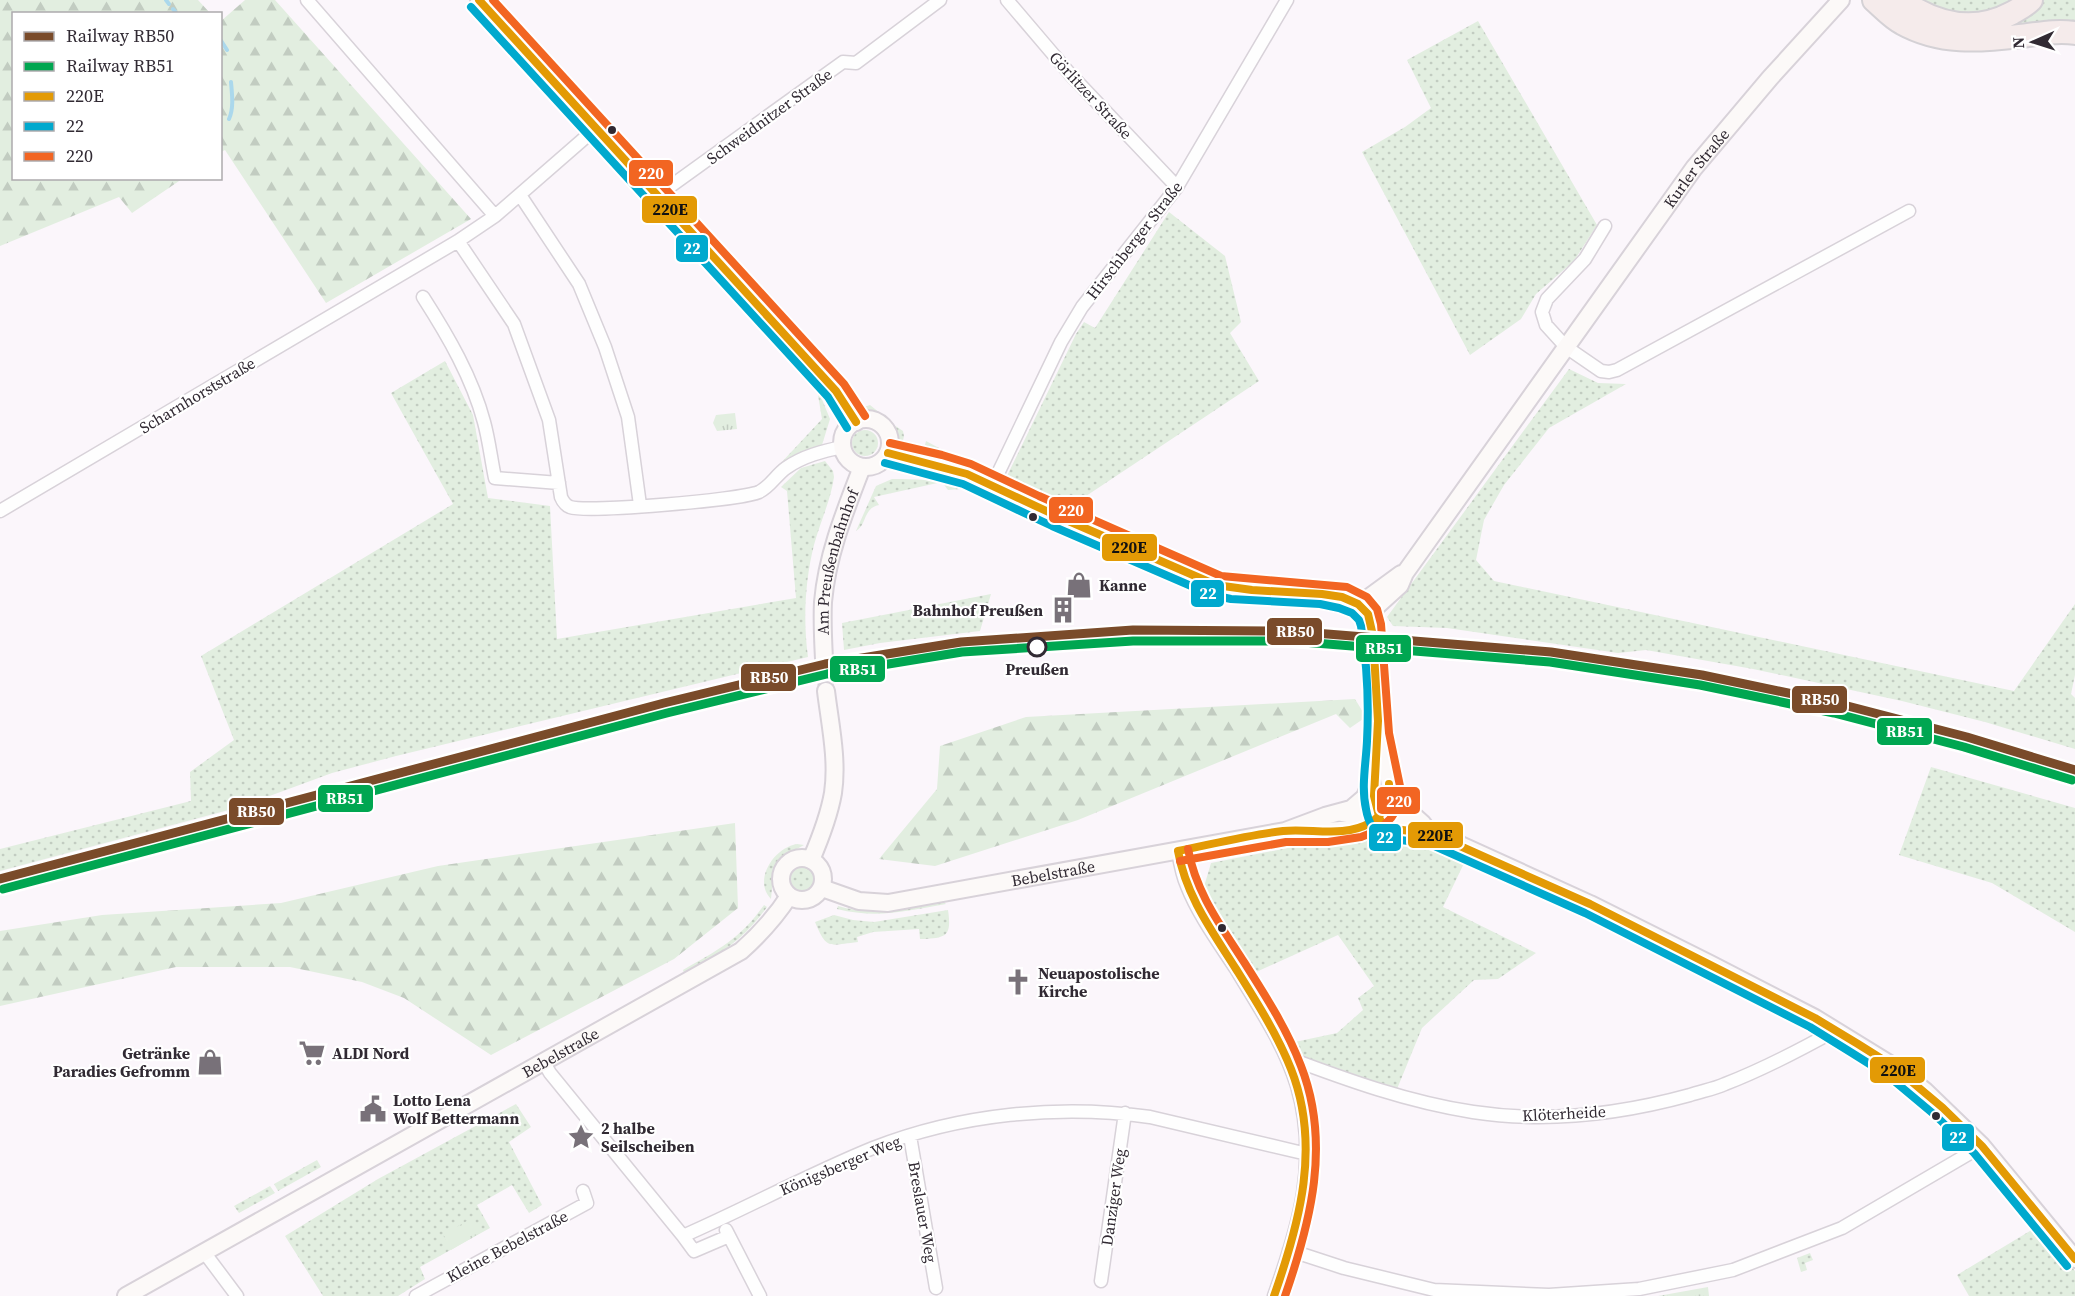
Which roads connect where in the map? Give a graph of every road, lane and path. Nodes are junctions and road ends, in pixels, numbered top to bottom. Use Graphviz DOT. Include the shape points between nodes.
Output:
graph roads {
  1 [pos="307,0"];
  2 [pos="479,0"];
  3 [pos="940,0"];
  4 [pos="1007,0"];
  5 [pos="1287,0"];
  6 [pos="1841,0"];
  7 [pos="1874,0"];
  8 [pos="1901,0"];
  9 [pos="2031,0"];
  10 [pos="2075,33"];
  11 [pos="595,129"];
  12 [pos="1177,187"];
  13 [pos="520,195"];
  14 [pos="657,196"];
  15 [pos="1909,211"];
  16 [pos="495,216"];
  17 [pos="1605,226"];
  18 [pos="458,241"];
  19 [pos="423,297"];
  20 [pos="1566,347"];
  21 [pos="856,422"];
  22 [pos="843,447"];
  23 [pos="888,453"];
  24 [pos="862,467"];
  25 [pos="559,483"];
  26 [pos="992,486"];
  27 [pos="640,505"];
  28 [pos="0,511"];
  29 [pos="1364,609"];
  30 [pos="824,659"];
  31 [pos="826,691"];
  32 [pos="1378,734"];
  33 [pos="1374,774"];
  34 [pos="1390,787"];
  35 [pos="1341,813"];
  36 [pos="1377,823"];
  37 [pos="1285,831"];
  38 [pos="1433,834"];
  39 [pos="1178,851"];
  40 [pos="811,860"];
  41 [pos="822,888"];
  42 [pos="789,896"];
  43 [pos="1836,1030"];
  44 [pos="1286,1057"];
  45 [pos="543,1061"];
  46 [pos="1125,1113"];
  47 [pos="910,1136"];
  48 [pos="1982,1146"];
  49 [pos="1307,1154"];
  50 [pos="582,1191"];
  51 [pos="720,1220"];
  52 [pos="683,1236"];
  53 [pos="729,1236"];
  54 [pos="1289,1250"];
  55 [pos="204,1252"];
  56 [pos="2075,1259"];
  57 [pos="1101,1281"];
  58 [pos="936,1288"];
  59 [pos="126,1296"];
  60 [pos="237,1296"];
  61 [pos="416,1296"];
  62 [pos="760,1296"];
  63 [pos="1274,1296"];
  1 -- 16 [label="street"];
  2 -- 11 [label="main road"];
  3 -- 14 [label="street, Schweidnitzer Straße" via="856,63 843,62"];
  4 -- 12 [label="street, Görlitzer Straße" via="1070,74"];
  5 -- 12 [label="street, Hirschberger Straße"];
  6 -- 20 [label="main road, Kurler Straße" via="1694,168"];
  7 -- 10 [label="highway" via="1900,22 1949,39"];
  8 -- 9 [label="highway" via="1941,22 1966,25 2002,18"];
  11 -- 13 [label="street, Scharnhorststraße"];
  11 -- 14 [label="main road"];
  12 -- 26 [label="street, Hirschberger Straße" via="1082,307 1061,342"];
  13 -- 16 [label="street, Scharnhorststraße"];
  13 -- 27 [label="street" via="579,284 605,347 628,417"];
  14 -- 21 [label="main road" via="836,391"];
  15 -- 20 [label="street" via="1617,370 1601,371"];
  16 -- 18 [label="street, Scharnhorststraße"];
  17 -- 20 [label="street" via="1585,259 1543,306 1546,326"];
  18 -- 25 [label="street" via="514,324 549,420"];
  18 -- 28 [label="street, Scharnhorststraße"];
  19 -- 25 [label="street" via="467,375 484,422 495,478"];
  20 -- 29 [label="main road, Kurler Straße" via="1400,585"];
  21 -- 22 [label="main road" via="845,432"];
  21 -- 23 [label="main road" via="872,420 880,424 889,437"];
  22 -- 24 [label="main road" via="849,460"];
  22 -- 27 [label="street" via="797,461 758,492"];
  23 -- 24 [label="main road" via="880,463"];
  23 -- 26 [label="main road" via="940,465"];
  24 -- 30 [label="main road, Am Preußenbahnhof" via="829,565 822,623"];
  25 -- 27 [label="street" via="563,503 570,507"];
  26 -- 29 [label="main road" via="1218,586 1343,597"];
  29 -- 32 [label="main road" via="1371,625 1374,651"];
  31 -- 40 [label="main road" via="833,791"];
  32 -- 33 [label="main road"];
  32 -- 34 [label="main road"];
  33 -- 35 [label="main road" via="1365,797"];
  33 -- 36 [label="main road"];
  34 -- 36 [label="main road" via="1388,804"];
  34 -- 38 [label="main road" via="1403,806"];
  35 -- 36 [label="main road"];
  35 -- 37 [label="main road, Bebelstraße"];
  36 -- 37 [label="main road, Bebelstraße" via="1327,832"];
  36 -- 38 [label="main road" via="1410,822"];
  37 -- 39 [label="main road, Bebelstraße"];
  38 -- 43 [label="main road" via="1590,904"];
  39 -- 41 [label="main road, Bebelstraße" via="888,903 859,901"];
  39 -- 44 [label="street" via="1190,895"];
  40 -- 41 [label="main road" via="821,869"];
  40 -- 42 [label="main road" via="798,859 786,865 781,878"];
  41 -- 42 [label="main road" via="807,900"];
  42 -- 45 [label="main road, Bebelstraße" via="776,916 741,951"];
  43 -- 44 [label="street, Klöterheide" via="1723,1086 1650,1106 1567,1116 1521,1116 1434,1105 1392,1095"];
  43 -- 48 [label="main road" via="1925,1091"];
  44 -- 49 [label="street" via="1302,1104"];
  45 -- 52 [label="street"];
  45 -- 55 [label="main road, Bebelstraße"];
  46 -- 47 [label="street, Königsberger Weg" via="1005,1116 957,1122"];
  46 -- 49 [label="street, Königsberger Weg"];
  46 -- 57 [label="street, Danziger Weg"];
  47 -- 51 [label="street, Königsberger Weg" via="874,1148"];
  47 -- 58 [label="street, Breslauer Weg"];
  48 -- 54 [label="street" via="1842,1228 1733,1270 1639,1289 1549,1295 1434,1290"];
  48 -- 56 [label="main road"];
  49 -- 54 [label="street" via="1302,1204"];
  50 -- 61 [label="street, Kleine Bebelstraße" via="587,1203"];
  51 -- 52 [label="street, Königsberger Weg"];
  51 -- 53 [label="street"];
  52 -- 53 [label="street" via="694,1251"];
  53 -- 62 [label="street"];
  54 -- 63 [label="street"];
  55 -- 59 [label="main road, Bebelstraße"];
  55 -- 60 [label="street"];
}
